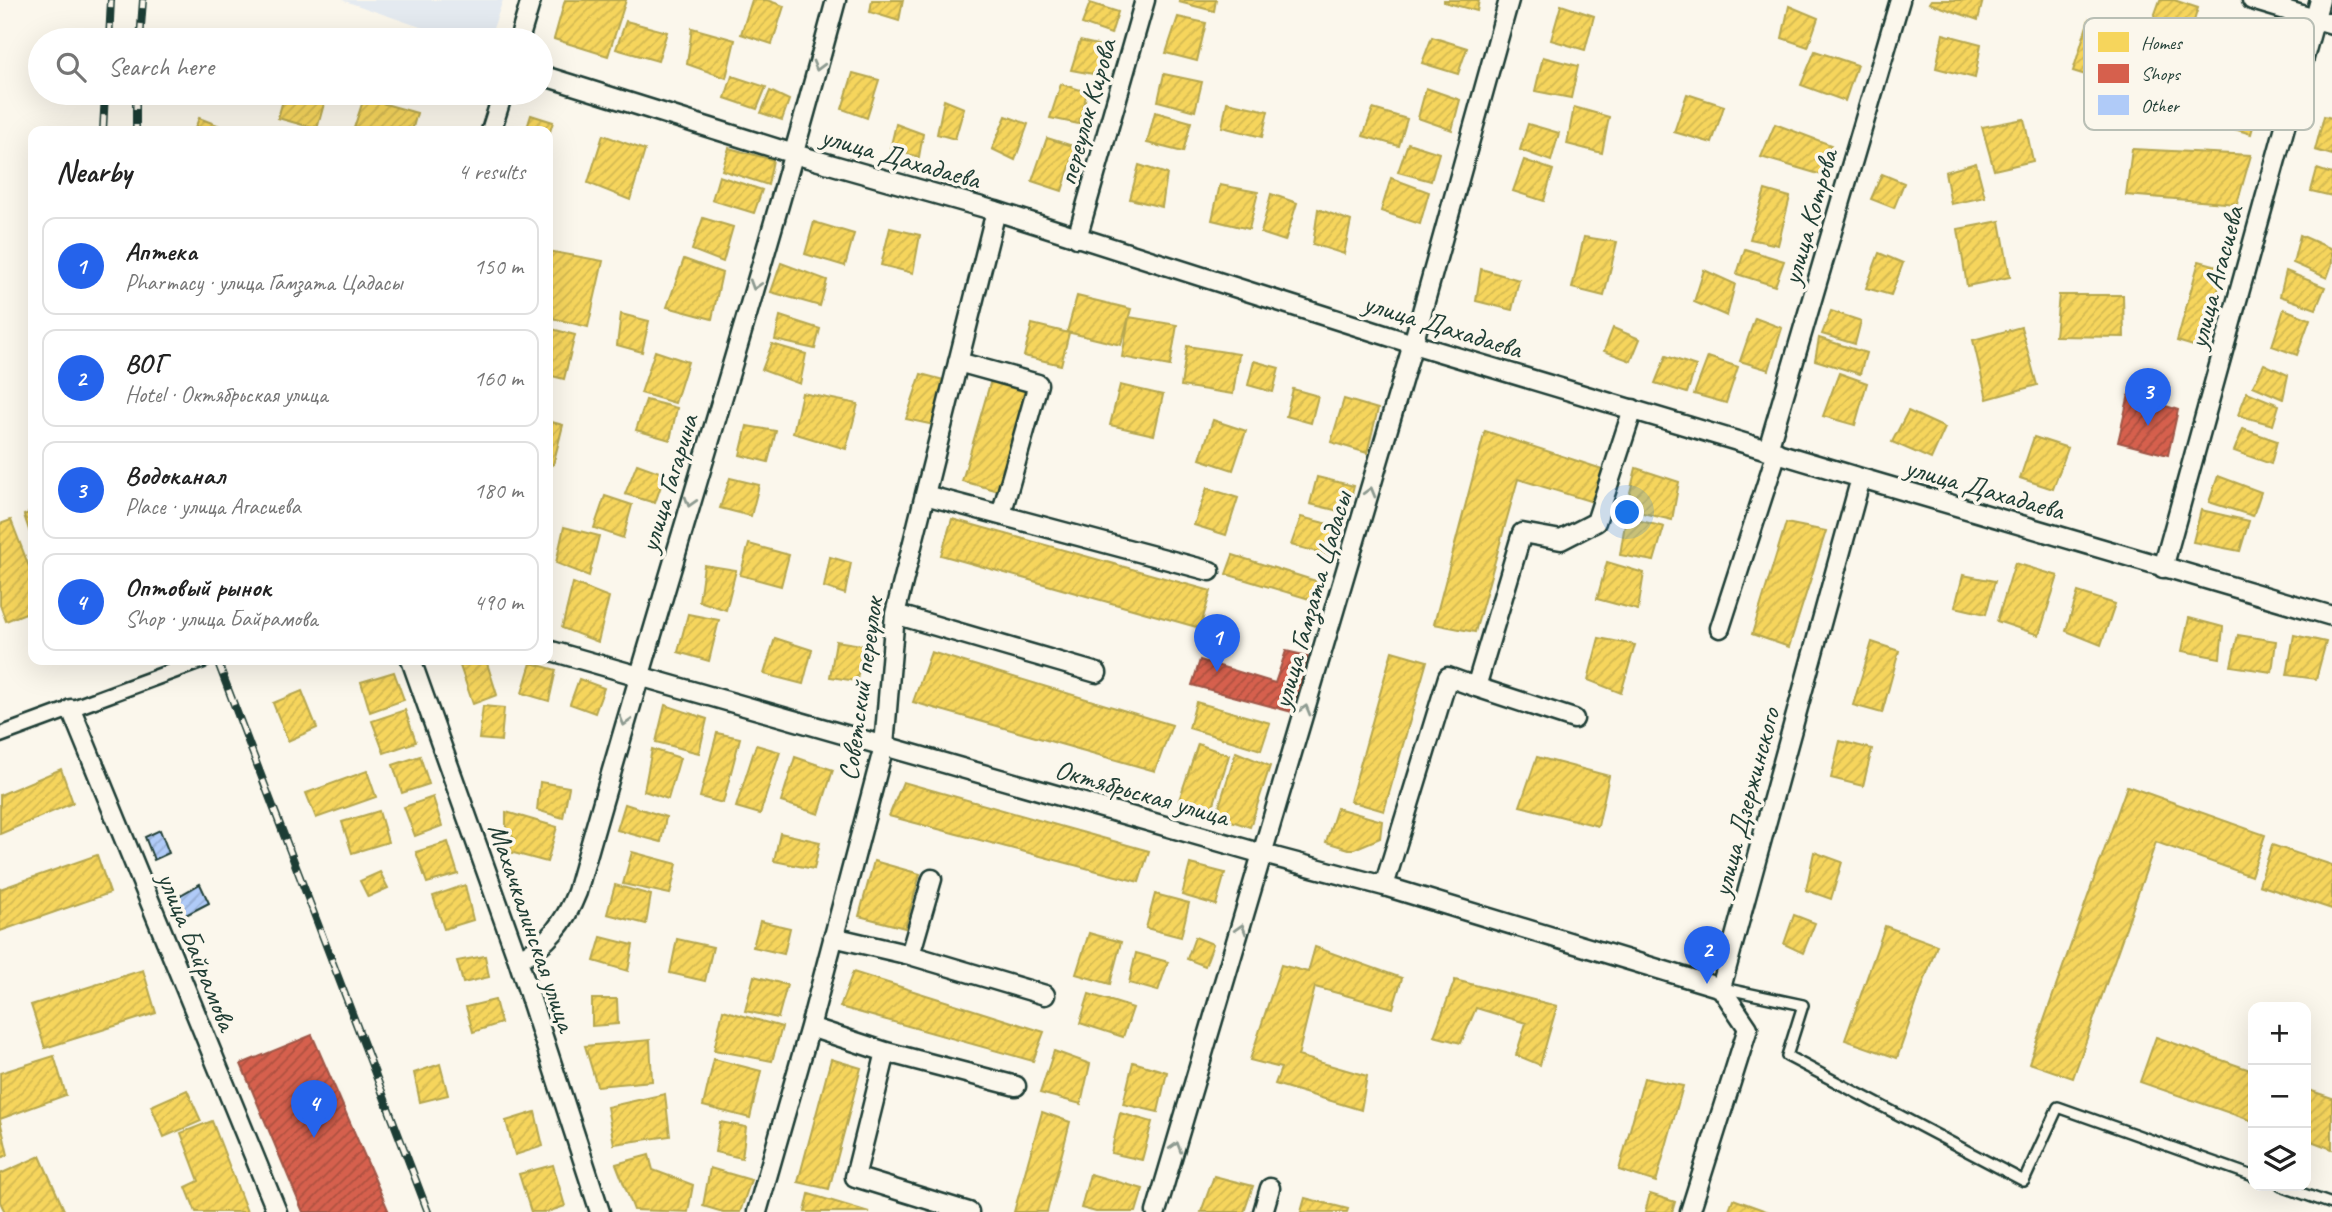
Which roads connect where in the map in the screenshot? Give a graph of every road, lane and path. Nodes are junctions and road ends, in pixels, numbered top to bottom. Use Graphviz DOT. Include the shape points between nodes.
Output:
graph roads {
  1 [pos="531,0"];
  2 [pos="836,0"];
  3 [pos="1145,0"];
  4 [pos="1509,0"];
  5 [pos="1900,0"];
  6 [pos="2252,0"];
  7 [pos="2319,0"];
  8 [pos="2310,18"];
  9 [pos="2313,18"];
  10 [pos="2314,19"];
  11 [pos="2332,24"];
  12 [pos="523,28"];
  13 [pos="553,79"];
  14 [pos="499,105"];
  15 [pos="493,126"];
  16 [pos="2283,130"];
  17 [pos="794,154"];
  18 [pos="996,211"];
  19 [pos="1077,238"];
  20 [pos="1413,344"];
  21 [pos="958,362"];
  22 [pos="1633,409"];
  23 [pos="1772,450"];
  24 [pos="1861,478"];
  25 [pos="925,495"];
  26 [pos="1001,515"];
  27 [pos="2163,568"];
  28 [pos="1210,571"];
  29 [pos="895,614"];
  30 [pos="2332,616"];
  31 [pos="1720,628"];
  32 [pos="553,651"];
  33 [pos="190,665"];
  34 [pos="413,665"];
  35 [pos="1097,673"];
  36 [pos="638,676"];
  37 [pos="1476,687"];
  38 [pos="71,709"];
  39 [pos="1574,719"];
  40 [pos="0,735"];
  41 [pos="884,746"];
  42 [pos="1263,854"];
  43 [pos="932,879"];
  44 [pos="1384,887"];
  45 [pos="833,937"];
  46 [pos="910,955"];
  47 [pos="518,960"];
  48 [pos="1721,988"];
  49 [pos="1045,995"];
  50 [pos="810,1027"];
  51 [pos="886,1052"];
  52 [pos="1016,1086"];
  53 [pos="2248,1174"];
  54 [pos="1270,1188"];
  55 [pos="2295,1191"];
  56 [pos="2332,1204"];
  57 [pos="277,1212"];
  58 [pos="600,1212"];
  59 [pos="757,1212"];
  60 [pos="969,1212"];
  61 [pos="1156,1212"];
  62 [pos="1263,1212"];
  63 [pos="1690,1212"];
  1 -- 12 [label="street"];
  2 -- 17 [label="street, улица Гагарина, one-way"];
  3 -- 19 [label="street, переулок Кирова"];
  4 -- 20 [label="street, улица Гамзата Цадасы"];
  5 -- 23 [label="street, улица Котрова"];
  6 -- 8 [label="street"];
  7 -- 9 [label="street, улица Агасиева"];
  10 -- 11 [label="street"];
  13 -- 17 [label="street, улица Дахадаева"];
  14 -- 15 [label="street"];
  16 -- 27 [label="street, улица Агасиева"];
  17 -- 18 [label="street, улица Дахадаева"];
  17 -- 36 [label="street, улица Гагарина, one-way"];
  18 -- 19 [label="street, улица Дахадаева"];
  18 -- 21 [label="street, Советский переулок"];
  19 -- 20 [label="street, улица Дахадаева"];
  20 -- 22 [label="street, улица Дахадаева"];
  42 -- 20 [label="street, улица Гамзата Цадасы, one-way"];
  21 -- 25 [label="street, Советский переулок"];
  21 -- 26 [label="street" via="1038,384"];
  22 -- 23 [label="street, улица Дахадаева"];
  22 -- 37 [label="street" via="1596,522 1561,540 1522,533"];
  23 -- 24 [label="street, улица Дахадаева"];
  23 -- 31 [label="street, улица Котрова"];
  24 -- 27 [label="street, улица Дахадаева"];
  24 -- 48 [label="street, улица Дзержинского"];
  25 -- 26 [label="street"];
  25 -- 29 [label="street, Советский переулок"];
  26 -- 28 [label="street"];
  27 -- 30 [label="street, улица Дахадаева"];
  29 -- 35 [label="street"];
  29 -- 41 [label="street, Советский переулок"];
  32 -- 36 [label="street, Октябрьская улица"];
  33 -- 38 [label="street"];
  34 -- 47 [label="street, Махачкалинская улица"];
  36 -- 41 [label="street, Октябрьская улица"];
  36 -- 47 [label="street, улица Гагарина, one-way" via="569,911 553,935"];
  37 -- 39 [label="street"];
  37 -- 44 [label="street" via="1448,677"];
  38 -- 40 [label="street"];
  38 -- 57 [label="street, улица Байрамова"];
  41 -- 42 [label="street, Октябрьская улица"];
  41 -- 45 [label="street, Советский переулок"];
  42 -- 44 [label="street, Октябрьская улица"];
  61 -- 42 [label="street, улица Гамзата Цадасы, one-way"];
  43 -- 46 [label="street"];
  44 -- 48 [label="street, Октябрьская улица"];
  45 -- 46 [label="street"];
  45 -- 50 [label="street, Советский переулок"];
  46 -- 49 [label="street"];
  47 -- 58 [label="street, Махачкалинская улица"];
  48 -- 53 [label="lane" via="1803,1005 1787,1056 2024,1181 2058,1107"];
  48 -- 63 [label="street" via="1748,1028"];
  50 -- 51 [label="street"];
  50 -- 59 [label="street, Советский переулок"];
  51 -- 52 [label="street"];
  51 -- 60 [label="street" via="855,1177"];
  54 -- 62 [label="street"];
  55 -- 56 [label="lane"];
}
